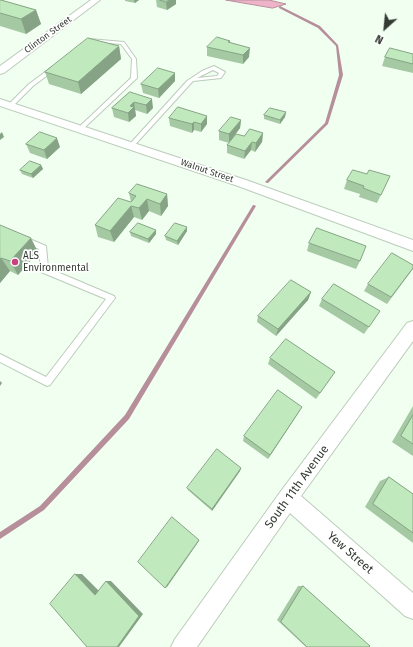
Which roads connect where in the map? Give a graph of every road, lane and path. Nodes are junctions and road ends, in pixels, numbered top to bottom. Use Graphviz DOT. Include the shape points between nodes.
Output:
graph roads {
  1 [pos="96,0"];
  2 [pos="81,48"];
  3 [pos="60,64"];
  4 [pos="0,71"];
  5 [pos="192,80"];
  6 [pos="6,104"];
  7 [pos="80,128"];
  8 [pos="131,146"];
  9 [pos="14,236"];
  10 [pos="413,246"];
  11 [pos="413,328"];
  12 [pos="0,358"];
  13 [pos="288,498"];
  14 [pos="413,608"];
  15 [pos="183,647"];
  1 -- 4 [label="street, Clinton Street"];
  2 -- 7 [label="lane" via="91,40 122,43 134,59 134,78"];
  3 -- 6 [label="lane"];
  5 -- 5 [label="lane" via="210,69 222,72 215,78"];
  5 -- 8 [label="lane"];
  6 -- 7 [label="street, Walnut Street"];
  7 -- 8 [label="street, Walnut Street"];
  8 -- 10 [label="street, Walnut Street" via="242,183"];
  9 -- 12 [label="lane" via="43,248 44,270 111,298 47,382"];
  11 -- 13 [label="street, South 11th Avenue"];
  13 -- 14 [label="street, Yew Street"];
  13 -- 15 [label="street, South 11th Avenue"];
}
